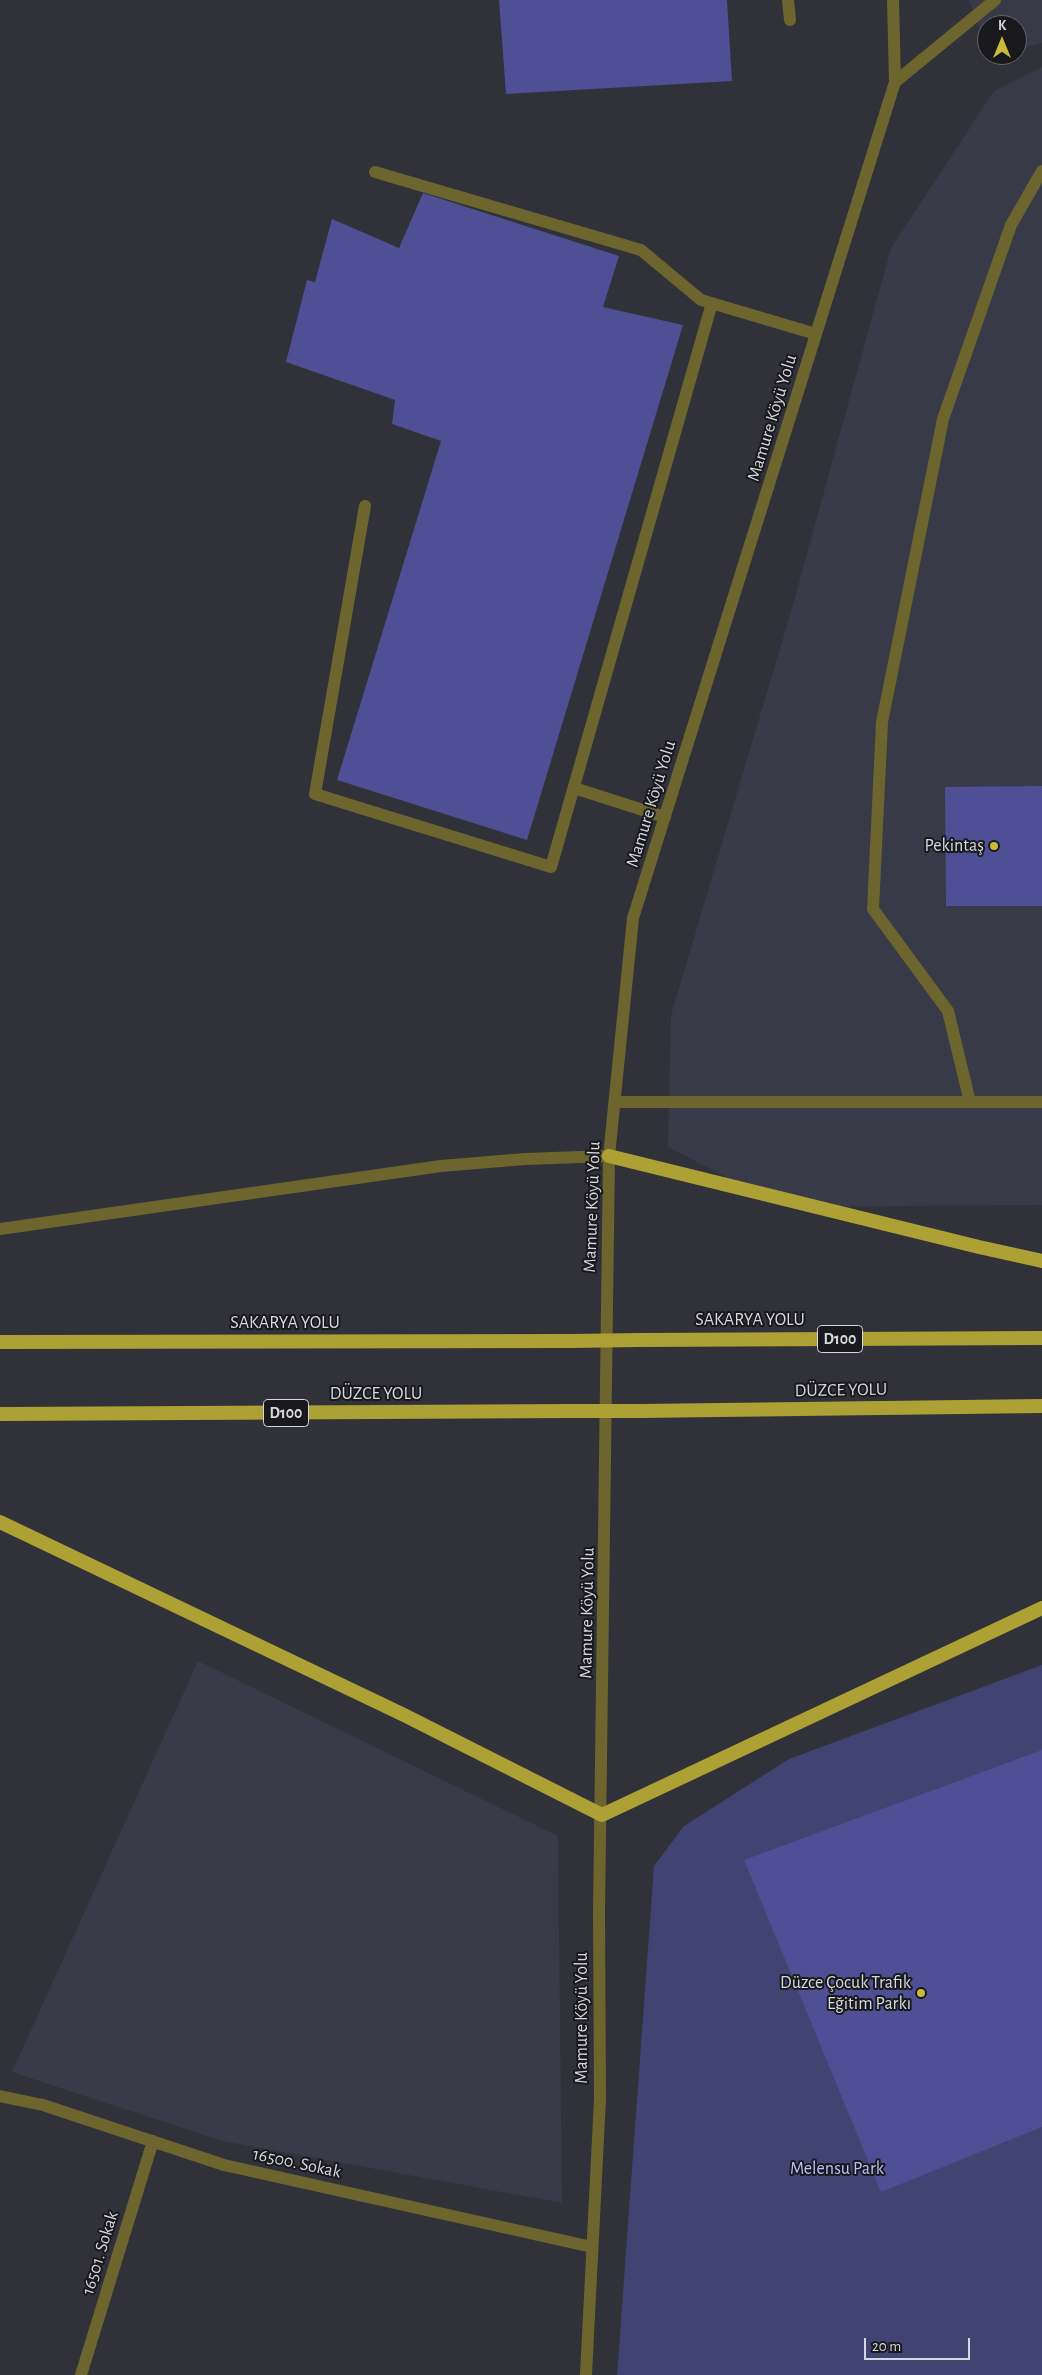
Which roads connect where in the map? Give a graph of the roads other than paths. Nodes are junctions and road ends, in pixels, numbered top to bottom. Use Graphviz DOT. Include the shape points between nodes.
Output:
graph roads {
  1 [pos="788,0"];
  2 [pos="893,0"];
  3 [pos="995,0"];
  4 [pos="790,20"];
  5 [pos="895,82"];
  6 [pos="1042,171"];
  7 [pos="375,172"];
  8 [pos="712,303"];
  9 [pos="816,334"];
  10 [pos="365,506"];
  11 [pos="574,788"];
  12 [pos="665,816"];
  13 [pos="616,1102"];
  14 [pos="970,1102"];
  15 [pos="1042,1102"];
  16 [pos="609,1156"];
  17 [pos="0,1229"];
  18 [pos="1042,1260"];
  19 [pos="1042,1338"];
  20 [pos="0,1342"];
  21 [pos="1042,1406"];
  22 [pos="0,1414"];
  23 [pos="0,1522"];
  24 [pos="1042,1608"];
  25 [pos="602,1815"];
  26 [pos="0,2096"];
  27 [pos="153,2141"];
  28 [pos="592,2247"];
  29 [pos="81,2375"];
  30 [pos="586,2375"];
  1 -- 4 [label="street"];
  2 -- 5 [label="street"];
  3 -- 5 [label="street"];
  5 -- 9 [label="street, Mamure Köyü Yolu"];
  6 -- 14 [label="street" via="1011,225 943,419 882,722 873,909 948,1011"];
  7 -- 8 [label="street" via="641,250 701,300"];
  8 -- 9 [label="street"];
  8 -- 11 [label="street"];
  9 -- 12 [label="street, Mamure Köyü Yolu"];
  10 -- 11 [label="street" via="315,794 551,866"];
  11 -- 12 [label="street"];
  12 -- 13 [label="street, Mamure Köyü Yolu" via="633,918"];
  13 -- 14 [label="street"];
  13 -- 16 [label="street, Mamure Köyü Yolu"];
  14 -- 15 [label="street"];
  16 -- 17 [label="street" via="432,1167"];
  16 -- 18 [label="highway"];
  16 -- 25 [label="street, Mamure Köyü Yolu"];
  19 -- 20 [label="highway, SAKARYA YOLU / D100, bridge"];
  21 -- 22 [label="highway, DÜZCE YOLU / D100, bridge"];
  23 -- 25 [label="highway" via="404,1715"];
  24 -- 25 [label="highway"];
  25 -- 28 [label="street, Mamure Köyü Yolu" via="600,2099"];
  26 -- 27 [label="street, 16500. Sokak" via="43,2105"];
  27 -- 28 [label="street, 16500. Sokak" via="224,2165"];
  27 -- 29 [label="street, 16501. Sokak"];
  28 -- 30 [label="street, Mamure Köyü Yolu"];
}
